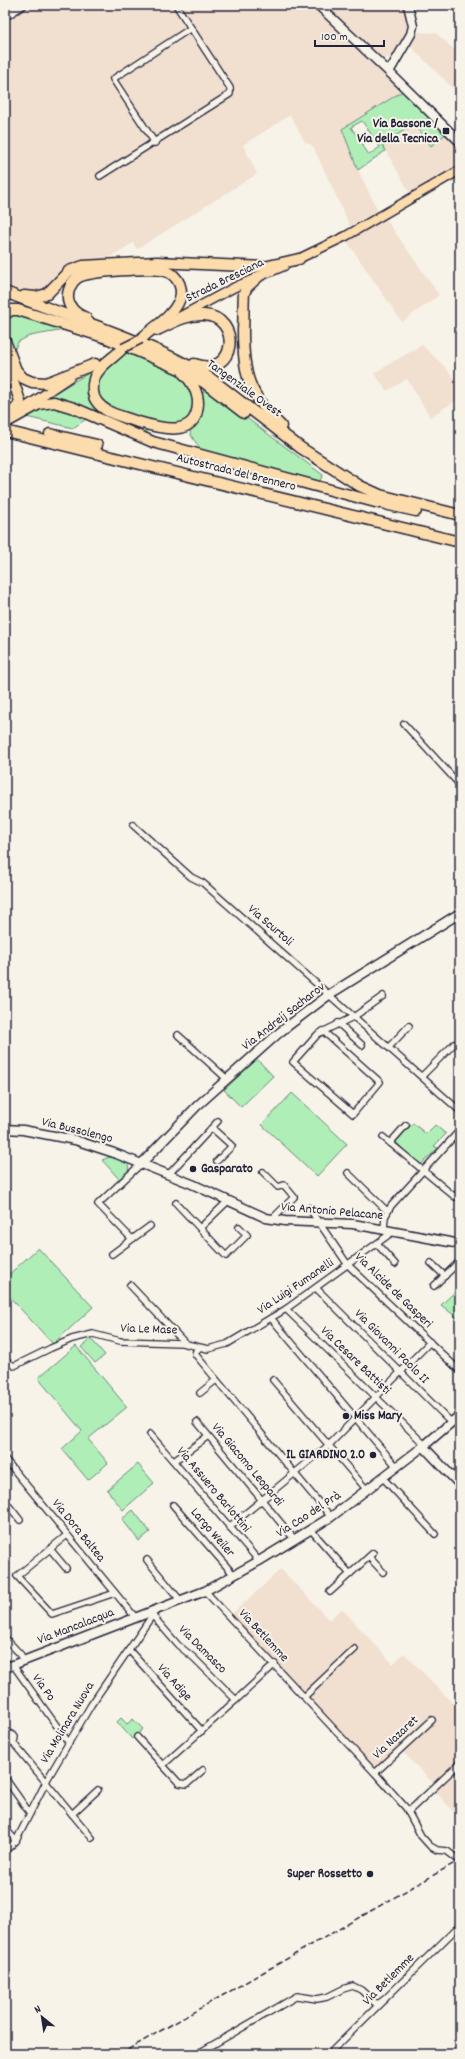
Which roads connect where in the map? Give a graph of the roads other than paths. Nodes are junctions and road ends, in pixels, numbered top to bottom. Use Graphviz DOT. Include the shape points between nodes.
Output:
graph roads {
  1 [pos="22,5"];
  2 [pos="176,5"];
  3 [pos="318,5"];
  4 [pos="408,5"];
  5 [pos="5,16"];
  6 [pos="191,28"];
  7 [pos="389,72"];
  8 [pos="460,142"];
  9 [pos="154,143"];
  10 [pos="460,170"];
  11 [pos="100,176"];
  12 [pos="299,259"];
  13 [pos="258,277"];
  14 [pos="5,291"];
  15 [pos="5,300"];
  16 [pos="5,314"];
  17 [pos="157,327"];
  18 [pos="109,339"];
  19 [pos="141,339"];
  20 [pos="5,341"];
  21 [pos="123,349"];
  22 [pos="157,351"];
  23 [pos="5,357"];
  24 [pos="95,364"];
  25 [pos="8,420"];
  26 [pos="5,432"];
  27 [pos="301,448"];
  28 [pos="389,505"];
  29 [pos="460,515"];
  30 [pos="460,521"];
  31 [pos="460,535"];
  32 [pos="460,542"];
  33 [pos="404,724"];
  34 [pos="460,785"];
  35 [pos="133,825"];
  36 [pos="460,913"];
  37 [pos="330,994"];
  38 [pos="383,996"];
  39 [pos="355,1016"];
  40 [pos="338,1023"];
  41 [pos="409,1026"];
  42 [pos="323,1031"];
  43 [pos="178,1035"];
  44 [pos="454,1044"];
  45 [pos="362,1045"];
  46 [pos="389,1047"];
  47 [pos="422,1076"];
  48 [pos="227,1079"];
  49 [pos="460,1111"];
  50 [pos="218,1121"];
  51 [pos="406,1125"];
  52 [pos="212,1128"];
  53 [pos="5,1129"];
  54 [pos="460,1130"];
  55 [pos="383,1137"];
  56 [pos="390,1143"];
  57 [pos="217,1161"];
  58 [pos="141,1164"];
  59 [pos="423,1171"];
  60 [pos="263,1172"];
  61 [pos="348,1173"];
  62 [pos="168,1175"];
  63 [pos="460,1191"];
  64 [pos="228,1201"];
  65 [pos="176,1203"];
  66 [pos="309,1208"];
  67 [pos="387,1211"];
  68 [pos="272,1219"];
  69 [pos="318,1221"];
  70 [pos="150,1226"];
  71 [pos="239,1227"];
  72 [pos="200,1228"];
  73 [pos="384,1229"];
  74 [pos="394,1230"];
  75 [pos="132,1239"];
  76 [pos="377,1244"];
  77 [pos="460,1244"];
  78 [pos="112,1254"];
  79 [pos="460,1261"];
  80 [pos="431,1263"];
  81 [pos="395,1264"];
  82 [pos="348,1265"];
  83 [pos="445,1276"];
  84 [pos="130,1285"];
  85 [pos="434,1286"];
  86 [pos="316,1288"];
  87 [pos="286,1309"];
  88 [pos="271,1318"];
  89 [pos="430,1342"];
  90 [pos="185,1343"];
  91 [pos="227,1344"];
  92 [pos="199,1348"];
  93 [pos="5,1360"];
  94 [pos="460,1371"];
  95 [pos="401,1372"];
  96 [pos="216,1380"];
  97 [pos="274,1380"];
  98 [pos="200,1393"];
  99 [pos="377,1398"];
  100 [pos="460,1415"];
  101 [pos="355,1418"];
  102 [pos="197,1422"];
  103 [pos="451,1422"];
  104 [pos="150,1434"];
  105 [pos="208,1436"];
  106 [pos="329,1445"];
  107 [pos="424,1446"];
  108 [pos="5,1459"];
  109 [pos="174,1461"];
  110 [pos="397,1467"];
  111 [pos="295,1473"];
  112 [pos="383,1478"];
  113 [pos="460,1485"];
  114 [pos="367,1490"];
  115 [pos="262,1500"];
  116 [pos="5,1502"];
  117 [pos="173,1505"];
  118 [pos="331,1517"];
  119 [pos="20,1520"];
  120 [pos="229,1527"];
  121 [pos="311,1530"];
  122 [pos="435,1534"];
  123 [pos="67,1535"];
  124 [pos="295,1540"];
  125 [pos="50,1549"];
  126 [pos="147,1560"];
  127 [pos="259,1561"];
  128 [pos="66,1568"];
  129 [pos="383,1572"];
  130 [pos="350,1574"];
  131 [pos="234,1575"];
  132 [pos="205,1590"];
  133 [pos="330,1592"];
  134 [pos="115,1593"];
  135 [pos="180,1600"];
  136 [pos="154,1612"];
  137 [pos="135,1617"];
  138 [pos="5,1639"];
  139 [pos="355,1649"];
  140 [pos="129,1650"];
  141 [pos="23,1661"];
  142 [pos="275,1664"];
  143 [pos="9,1667"];
  144 [pos="304,1697"];
  145 [pos="236,1700"];
  146 [pos="432,1720"];
  147 [pos="202,1731"];
  148 [pos="137,1737"];
  149 [pos="14,1742"];
  150 [pos="69,1743"];
  151 [pos="460,1763"];
  152 [pos="163,1766"];
  153 [pos="203,1770"];
  154 [pos="375,1773"];
  155 [pos="5,1778"];
  156 [pos="46,1781"];
  157 [pos="98,1790"];
  158 [pos="30,1812"];
  159 [pos="408,1812"];
  160 [pos="72,1814"];
  161 [pos="5,1828"];
  162 [pos="92,1838"];
  163 [pos="16,1840"];
  164 [pos="5,1851"];
  165 [pos="456,1858"];
  166 [pos="460,1925"];
  167 [pos="385,1999"];
  168 [pos="333,2050"];
  169 [pos="197,2054"];
  1 -- 5 [label="street"];
  2 -- 6 [label="street"];
  3 -- 7 [label="street"];
  4 -- 7 [label="street" via="413,26 411,34"];
  6 -- 9 [label="street" via="230,88 230,94"];
  6 -- 9 [label="street" via="113,79"];
  7 -- 8 [label="street"];
  9 -- 11 [label="street"];
  10 -- 12 [label="main road, Strada Bresciana" via="346,236"];
  12 -- 13 [label="main road, Strada Bresciana"];
  12 -- 14 [label="highway" via="264,267 161,262 83,266 70,271 44,296 31,297"];
  13 -- 17 [label="main road, Strada Bresciana"];
  13 -- 27 [label="highway" via="246,287 244,293 244,367 251,388 259,401"];
  14 -- 21 [label="highway, Tangenziale Ovest"];
  15 -- 18 [label="highway, Tangenziale Ovest"];
  16 -- 18 [label="highway" via="11,310 18,310"];
  17 -- 19 [label="highway"];
  17 -- 21 [label="highway" via="172,312 181,297 179,283 170,273 153,269 95,272 75,279 68,294 68,302 72,308 82,316 110,327"];
  17 -- 22 [label="highway" via="189,317 207,315 224,325 230,342 223,360 210,367"];
  18 -- 21 [label="highway, Tangenziale Ovest"];
  19 -- 21 [label="main road, bridge"];
  20 -- 24 [label="highway" via="16,370 23,378 32,382 46,383"];
  21 -- 21 [label="highway" via="181,372 189,380 198,402 195,416 188,424 176,429 160,429 116,415 100,405 94,395 94,382 99,370"];
  21 -- 22 [label="highway, Tangenziale Ovest"];
  21 -- 24 [label="main road"];
  21 -- 28 [label="highway, Tangenziale Ovest" via="182,370 205,383 330,476 356,492"];
  22 -- 27 [label="highway, Tangenziale Ovest" via="210,378"];
  23 -- 25 [label="highway" via="20,401"];
  24 -- 25 [label="main road" via="55,386"];
  25 -- 28 [label="highway" via="39,404 54,402 153,442"];
  25 -- 31 [label="highway, Autostrada del Brennero" via="65,437"];
  26 -- 32 [label="highway, Autostrada del Brennero"];
  27 -- 29 [label="highway, Tangenziale Ovest" via="339,474 380,495"];
  28 -- 30 [label="highway, Tangenziale Ovest"];
  33 -- 34 [label="street"];
  35 -- 37 [label="street, Via Scurtoli"];
  36 -- 37 [label="street, Via Andreij Sacharov"];
  37 -- 39 [label="street, Via Scurtoli"];
  37 -- 48 [label="street, Via Andreij Sacharov" via="280,1032"];
  38 -- 39 [label="street"];
  39 -- 40 [label="street"];
  39 -- 46 [label="street, Via Scurtoli"];
  40 -- 42 [label="street"];
  40 -- 45 [label="street"];
  41 -- 46 [label="street"];
  42 -- 42 [label="street" via="293,1062 353,1114 380,1082"];
  43 -- 48 [label="street"];
  44 -- 47 [label="street"];
  46 -- 47 [label="street, Via Scurtoli"];
  47 -- 49 [label="street, Via Scurtoli"];
  48 -- 58 [label="street, Via Andreij Sacharov"];
  50 -- 52 [label="street"];
  51 -- 56 [label="street"];
  52 -- 57 [label="street" via="232,1146"];
  52 -- 62 [label="street"];
  53 -- 58 [label="street, Via Bussolengo" via="75,1140"];
  54 -- 59 [label="street"];
  55 -- 56 [label="street"];
  56 -- 59 [label="street"];
  58 -- 62 [label="street, Via Antonio Pelacane"];
  58 -- 75 [label="street" via="98,1204"];
  59 -- 63 [label="street" via="455,1197"];
  59 -- 67 [label="street"];
  60 -- 68 [label="street" via="278,1187 284,1185 294,1197"];
  61 -- 67 [label="street"];
  62 -- 64 [label="street, Via Antonio Pelacane"];
  64 -- 68 [label="street, Via Antonio Pelacane"];
  64 -- 72 [label="street"];
  65 -- 72 [label="street"];
  66 -- 69 [label="street, Via Alcide de Gasperi"];
  67 -- 73 [label="street"];
  68 -- 69 [label="street, Via Antonio Pelacane"];
  69 -- 73 [label="street, Via Antonio Pelacane"];
  69 -- 82 [label="street, Via Alcide de Gasperi"];
  70 -- 75 [label="street"];
  71 -- 72 [label="street" via="247,1236 226,1256"];
  73 -- 74 [label="street, Via Antonio Pelacane"];
  74 -- 76 [label="street, Via Luigi Fumanelli"];
  74 -- 77 [label="street, Via Antonio Pelacane"];
  75 -- 78 [label="street"];
  76 -- 81 [label="street"];
  76 -- 82 [label="street, Via Luigi Fumanelli"];
  79 -- 83 [label="street"];
  80 -- 83 [label="street"];
  82 -- 86 [label="street, Via Luigi Fumanelli"];
  82 -- 89 [label="street, Via Alcide de Gasperi"];
  83 -- 85 [label="street"];
  84 -- 90 [label="street"];
  86 -- 87 [label="street, Via Luigi Fumanelli"];
  86 -- 95 [label="street, Via Giovanni Paolo II"];
  87 -- 88 [label="street, Via Luigi Fumanelli"];
  87 -- 99 [label="street, Via Cesare Battisti"];
  88 -- 91 [label="street, Via Luigi Fumanelli"];
  88 -- 101 [label="street"];
  89 -- 94 [label="street, Via Alcide de Gasperi"];
  89 -- 95 [label="street"];
  90 -- 92 [label="street, Via Le Mase"];
  90 -- 93 [label="street, Via Le Mase" via="120,1341 93,1334 65,1342 14,1366"];
  91 -- 92 [label="street, Via Le Mase" via="217,1348"];
  92 -- 96 [label="street" via="195,1354"];
  95 -- 99 [label="street"];
  95 -- 103 [label="street, Via Giovanni Paolo II"];
  96 -- 98 [label="street"];
  96 -- 111 [label="street"];
  97 -- 106 [label="street"];
  99 -- 101 [label="street"];
  99 -- 107 [label="street, Via Cesare Battisti"];
  100 -- 103 [label="street, Via Cao del Prà"];
  101 -- 106 [label="street"];
  101 -- 110 [label="street"];
  102 -- 105 [label="street, Via Giacomo Leopardi"];
  103 -- 107 [label="street, Via Cao del Prà"];
  104 -- 109 [label="street, Via Assuero Barlottini"];
  105 -- 109 [label="street"];
  105 -- 115 [label="street, Via Giacomo Leopardi"];
  106 -- 111 [label="street"];
  106 -- 114 [label="street"];
  107 -- 110 [label="street, Via Cao del Prà"];
  107 -- 113 [label="street"];
  108 -- 123 [label="street, Via Dora Baltea"];
  109 -- 120 [label="street, Via Assuero Barlottini"];
  110 -- 112 [label="street, Via Cao del Prà"];
  111 -- 115 [label="street"];
  111 -- 118 [label="street"];
  112 -- 114 [label="street, Via Cao del Prà"];
  112 -- 122 [label="street"];
  114 -- 118 [label="street, Via Cao del Prà"];
  115 -- 120 [label="street"];
  115 -- 124 [label="street, Via Giacomo Leopardi"];
  116 -- 119 [label="street"];
  117 -- 131 [label="street, Largo Weiler"];
  118 -- 121 [label="street, Via Cao del Prà"];
  120 -- 127 [label="street, Via Assuero Barlottini"];
  121 -- 124 [label="street, Via Cao del Prà"];
  121 -- 130 [label="street"];
  123 -- 125 [label="street"];
  123 -- 134 [label="street, Via Dora Baltea"];
  124 -- 127 [label="street, Via Cao del Prà"];
  125 -- 128 [label="street"];
  125 -- 134 [label="street" via="18,1576 52,1614"];
  126 -- 135 [label="street"];
  127 -- 131 [label="street, Via Cao del Prà"];
  129 -- 130 [label="street" via="371,1555"];
  130 -- 133 [label="street"];
  131 -- 132 [label="street, Via Cao del Prà"];
  132 -- 135 [label="street, Via Cao del Prà"];
  132 -- 142 [label="street, Via Betlemme"];
  134 -- 137 [label="street, Via Dora Baltea"];
  135 -- 136 [label="street, Via Cao del Prà"];
  136 -- 137 [label="street, Via Mancalacqua"];
  136 -- 140 [label="street, Via Molinara Nuova"];
  136 -- 145 [label="street, Via Damasco" via="178,1645"];
  137 -- 141 [label="street, Via Mancalacqua"];
  138 -- 141 [label="street" via="21,1655"];
  139 -- 144 [label="street"];
  140 -- 147 [label="street, Via Adige"];
  140 -- 150 [label="street, Via Molinara Nuova" via="91,1705"];
  141 -- 143 [label="street, Via Mancalacqua"];
  142 -- 144 [label="street, Via Betlemme"];
  142 -- 145 [label="street"];
  143 -- 150 [label="street, Via Po"];
  144 -- 154 [label="street, Via Betlemme"];
  145 -- 147 [label="street"];
  146 -- 154 [label="street, Via Nazaret"];
  147 -- 152 [label="street"];
  148 -- 152 [label="street"];
  149 -- 156 [label="street"];
  150 -- 156 [label="street, Via Molinara Nuova"];
  151 -- 159 [label="street"];
  152 -- 153 [label="street" via="182,1785 187,1784"];
  154 -- 159 [label="street, Via Betlemme"];
  155 -- 158 [label="street"];
  156 -- 158 [label="street, Via Molinara Nuova"];
  156 -- 160 [label="street"];
  157 -- 160 [label="street"];
  158 -- 163 [label="street, Via Molinara Nuova"];
  159 -- 165 [label="street, Via Betlemme" via="421,1836 430,1846 447,1851"];
  160 -- 162 [label="street"];
  161 -- 163 [label="street"];
  163 -- 164 [label="street, Via Molinara Nuova"];
  166 -- 167 [label="street, Via Betlemme"];
  167 -- 168 [label="street, Via Betlemme"];
  167 -- 169 [label="street" via="375,2003 354,1986 327,1998 297,1996"];
}
